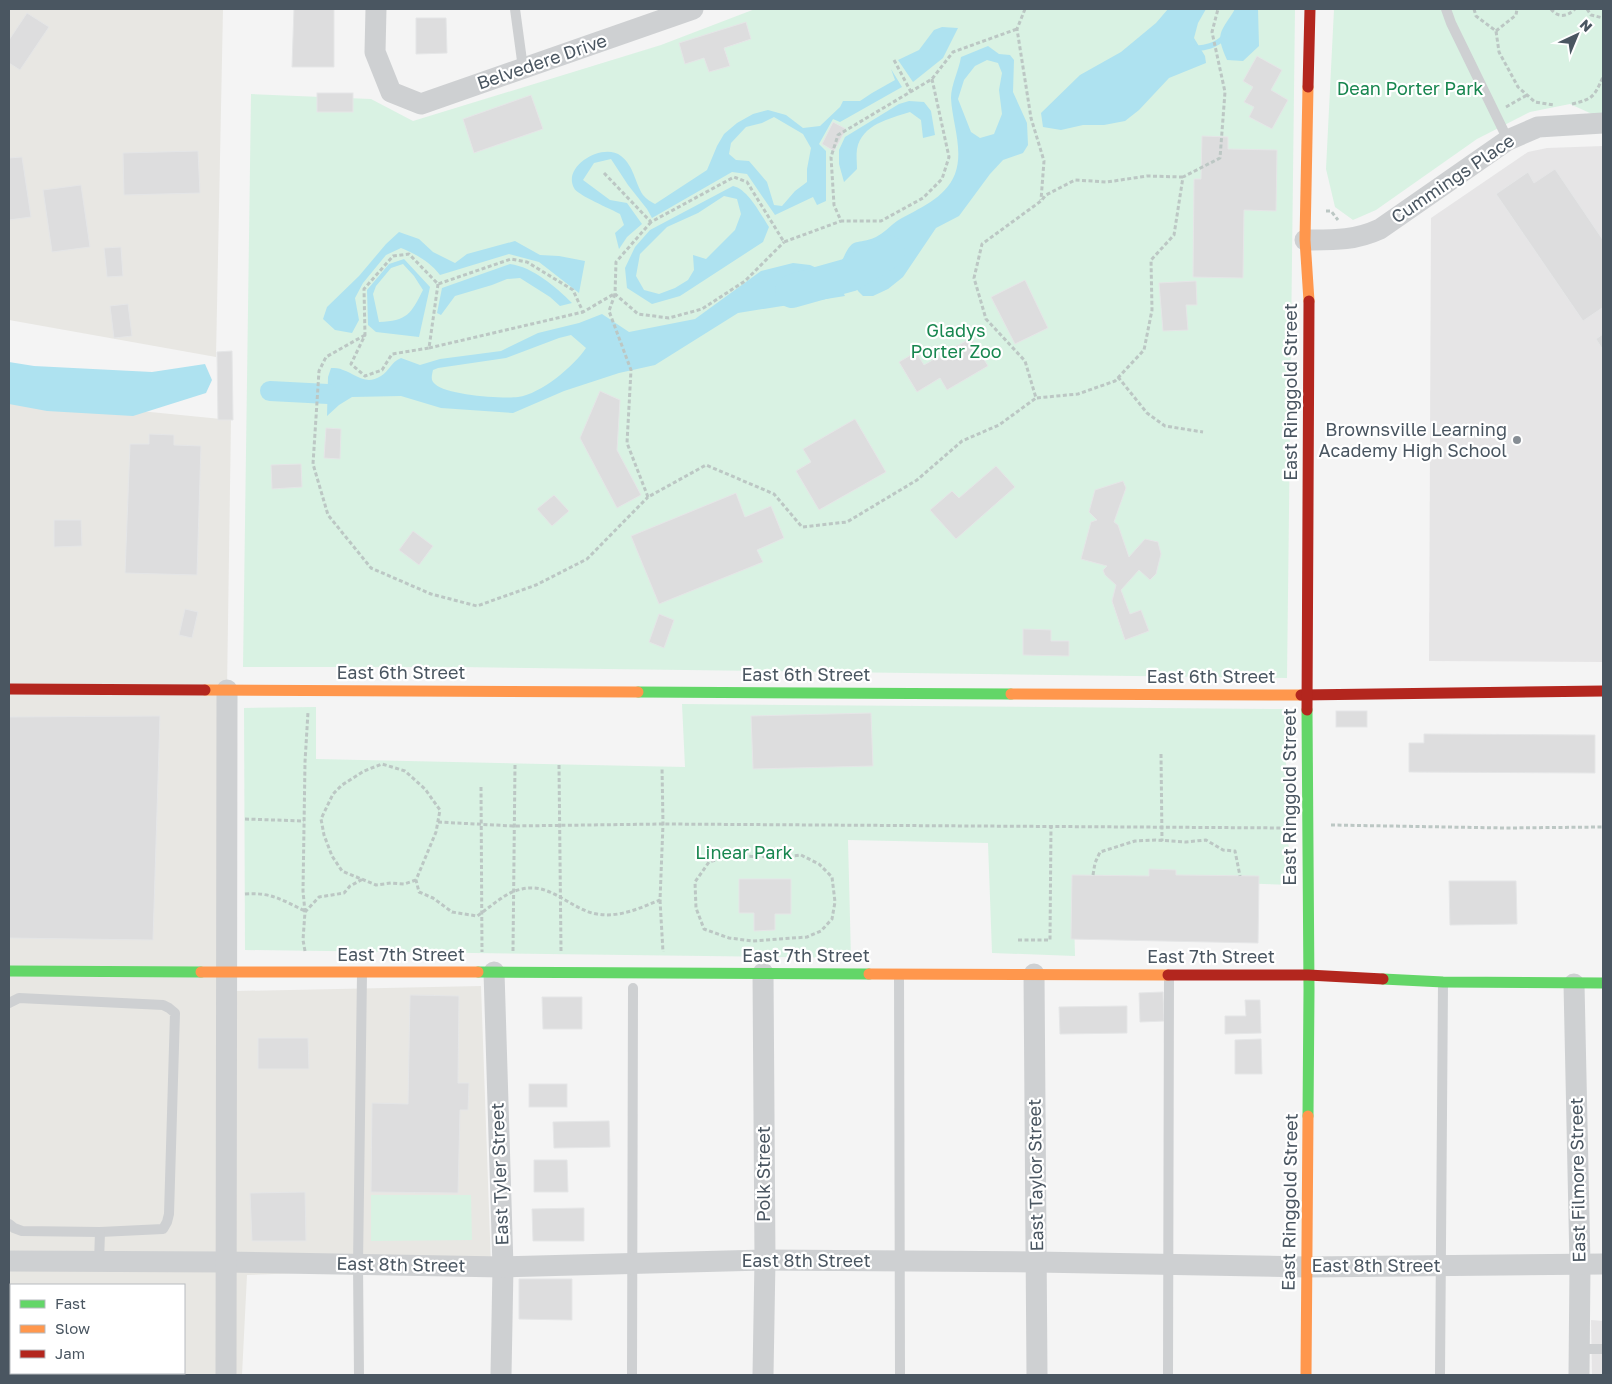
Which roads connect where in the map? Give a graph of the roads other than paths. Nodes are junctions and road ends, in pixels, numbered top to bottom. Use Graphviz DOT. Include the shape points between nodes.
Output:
graph roads {
  1 [pos="376,9"];
  2 [pos="515,9"];
  3 [pos="693,9"];
  4 [pos="1310,9"];
  5 [pos="1446,9"];
  6 [pos="665,13"];
  7 [pos="523,68"];
  8 [pos="1603,123"];
  9 [pos="1508,140"];
  10 [pos="1305,240"];
  11 [pos="9,689"];
  12 [pos="227,690"];
  13 [pos="1603,691"];
  14 [pos="1307,695"];
  15 [pos="9,971"];
  16 [pos="228,972"];
  17 [pos="362,972"];
  18 [pos="494,972"];
  19 [pos="763,973"];
  20 [pos="899,973"];
  21 [pos="1034,974"];
  22 [pos="1169,974"];
  23 [pos="1308,975"];
  24 [pos="1443,982"];
  25 [pos="1603,983"];
  26 [pos="1574,984"];
  27 [pos="633,988"];
  28 [pos="9,1003"];
  29 [pos="9,1224"];
  30 [pos="100,1232"];
  31 [pos="765,1260"];
  32 [pos="899,1260"];
  33 [pos="9,1262"];
  34 [pos="98,1262"];
  35 [pos="225,1262"];
  36 [pos="1036,1262"];
  37 [pos="633,1263"];
  38 [pos="358,1264"];
  39 [pos="1169,1264"];
  40 [pos="1580,1264"];
  41 [pos="1603,1264"];
  42 [pos="1440,1266"];
  43 [pos="503,1267"];
  44 [pos="1307,1267"];
  45 [pos="1579,1349"];
  46 [pos="1603,1349"];
  47 [pos="226,1375"];
  48 [pos="359,1375"];
  49 [pos="501,1375"];
  50 [pos="632,1375"];
  51 [pos="763,1375"];
  52 [pos="900,1375"];
  53 [pos="1037,1375"];
  54 [pos="1168,1375"];
  55 [pos="1306,1375"];
  56 [pos="1440,1375"];
  57 [pos="1579,1375"];
  1 -- 7 [label="street, Belvedere Drive" via="376,52 391,92 421,104"];
  2 -- 7 [label="lane"];
  3 -- 6 [label="street, Belvedere Drive"];
  4 -- 10 [label="main road, East Ringgold Street"];
  5 -- 9 [label="lane"];
  6 -- 7 [label="street, Belvedere Drive"];
  8 -- 9 [label="street, Cummings Place" via="1538,127"];
  9 -- 10 [label="street, Cummings Place" via="1365,236 1347,240"];
  10 -- 14 [label="main road, East Ringgold Street" via="1310,314"];
  11 -- 12 [label="main road, East 6th Street"];
  12 -- 14 [label="main road, East 6th Street"];
  12 -- 16 [label="street"];
  13 -- 14 [label="main road, East 6th Street"];
  14 -- 23 [label="main road, East Ringgold Street"];
  15 -- 16 [label="main road, East 7th Street"];
  16 -- 17 [label="main road, East 7th Street"];
  16 -- 35 [label="street"];
  17 -- 18 [label="main road, East 7th Street"];
  17 -- 38 [label="lane"];
  18 -- 19 [label="main road, East 7th Street"];
  18 -- 43 [label="street, East Tyler Street"];
  19 -- 20 [label="main road, East 7th Street"];
  19 -- 31 [label="street, Polk Street"];
  20 -- 21 [label="main road, East 7th Street"];
  20 -- 32 [label="lane"];
  21 -- 22 [label="main road, East 7th Street"];
  21 -- 36 [label="street, East Taylor Street"];
  22 -- 23 [label="main road, East 7th Street"];
  22 -- 39 [label="lane"];
  23 -- 24 [label="main road, East 7th Street"];
  23 -- 44 [label="main road, East Ringgold Street"];
  24 -- 26 [label="main road, East 7th Street"];
  24 -- 42 [label="lane"];
  25 -- 26 [label="main road, East 7th Street"];
  26 -- 40 [label="street, East Filmore Street"];
  27 -- 37 [label="lane"];
  28 -- 30 [label="lane" via="19,998 163,1006 174,1013 168,1222 163,1229"];
  29 -- 30 [label="lane" via="22,1231"];
  30 -- 34 [label="lane"];
  31 -- 32 [label="street, East 8th Street"];
  31 -- 37 [label="street, East 8th Street"];
  31 -- 51 [label="street, Polk Street"];
  32 -- 36 [label="street, East 8th Street"];
  32 -- 52 [label="lane"];
  33 -- 34 [label="street, East 8th Street"];
  34 -- 35 [label="street, East 8th Street"];
  35 -- 38 [label="street, East 8th Street"];
  35 -- 47 [label="street"];
  36 -- 39 [label="street, East 8th Street"];
  36 -- 53 [label="street, East Taylor Street"];
  37 -- 43 [label="street, East 8th Street"];
  37 -- 50 [label="lane"];
  38 -- 43 [label="street, East 8th Street"];
  38 -- 48 [label="lane"];
  39 -- 44 [label="street, East 8th Street"];
  39 -- 54 [label="lane"];
  40 -- 41 [label="street, East 8th Street"];
  40 -- 42 [label="street, East 8th Street"];
  40 -- 45 [label="street, East Filmore Street"];
  42 -- 44 [label="street, East 8th Street"];
  42 -- 56 [label="lane"];
  43 -- 49 [label="street, East Tyler Street"];
  44 -- 55 [label="main road, East Ringgold Street"];
  45 -- 46 [label="lane"];
  45 -- 57 [label="street, East Filmore Street"];
}
